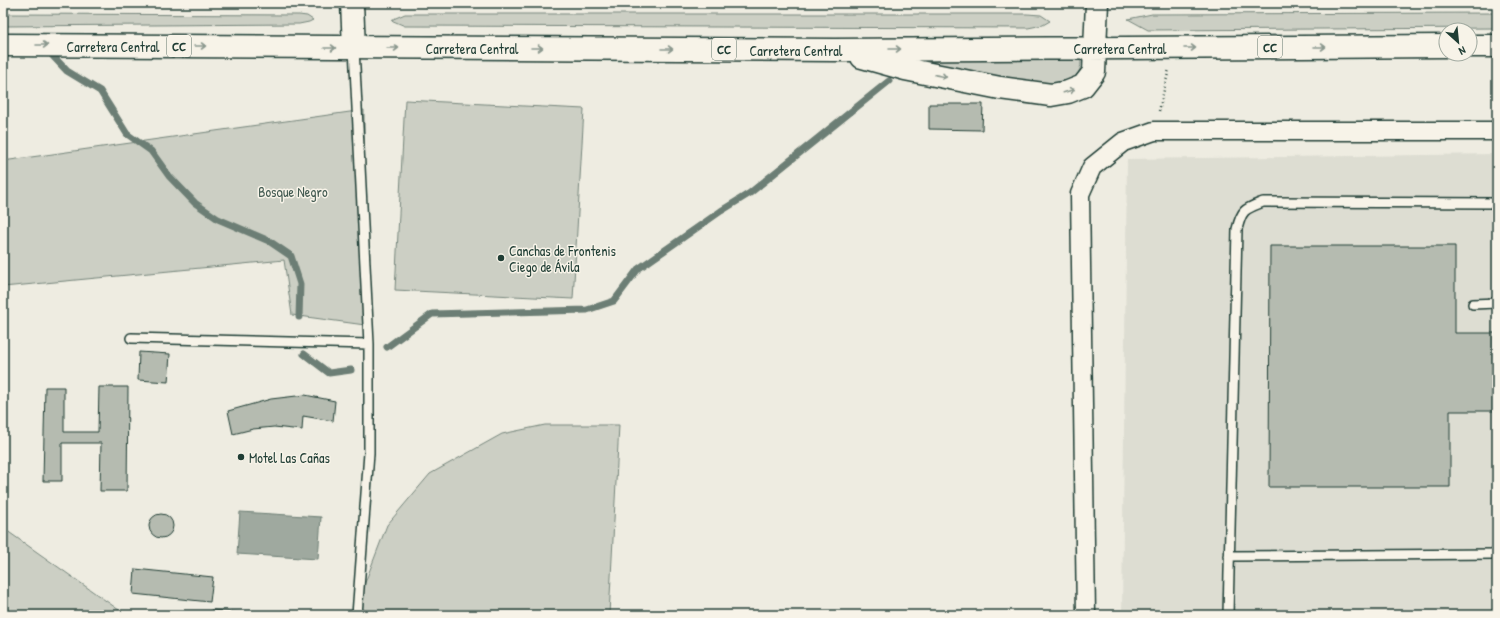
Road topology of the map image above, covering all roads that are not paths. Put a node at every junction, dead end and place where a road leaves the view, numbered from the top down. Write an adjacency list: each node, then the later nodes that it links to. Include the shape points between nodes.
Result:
1 (352, 3): 7 (highway)
2 (1096, 3): 8 (highway)
3 (3, 45): 7 (highway, Carretera Central / CC, one-way to 7)
4 (1438, 46): 8 (highway, Carretera Central / CC, one-way to 4)
5 (1478, 46): 6 (highway)
6 (1497, 46)
7 (354, 48): 9 (highway, Carretera Central / CC, one-way to 9); 15 (lane)
8 (1095, 48): 9 (highway, Carretera Central / CC, one-way to 8); 9 (highway, one-way to 8, via 905,69 1000,88 1051,95 1083,86 1094,72)
9 (835, 50)
10 (1497, 131): 19 (street, via 1154,131 1123,142 1092,167 1080,194)
11 (1497, 204): 17 (lane, via 1263,202 1249,207 1240,215 1237,229)
12 (1497, 303): 13 (lane)
13 (1473, 304)
14 (131, 338): 15 (lane)
15 (369, 344): 18 (lane, via 369,453)
16 (1497, 554): 17 (lane)
17 (1229, 556): 20 (lane)
18 (357, 615)
19 (1086, 615)
20 (1228, 615)

